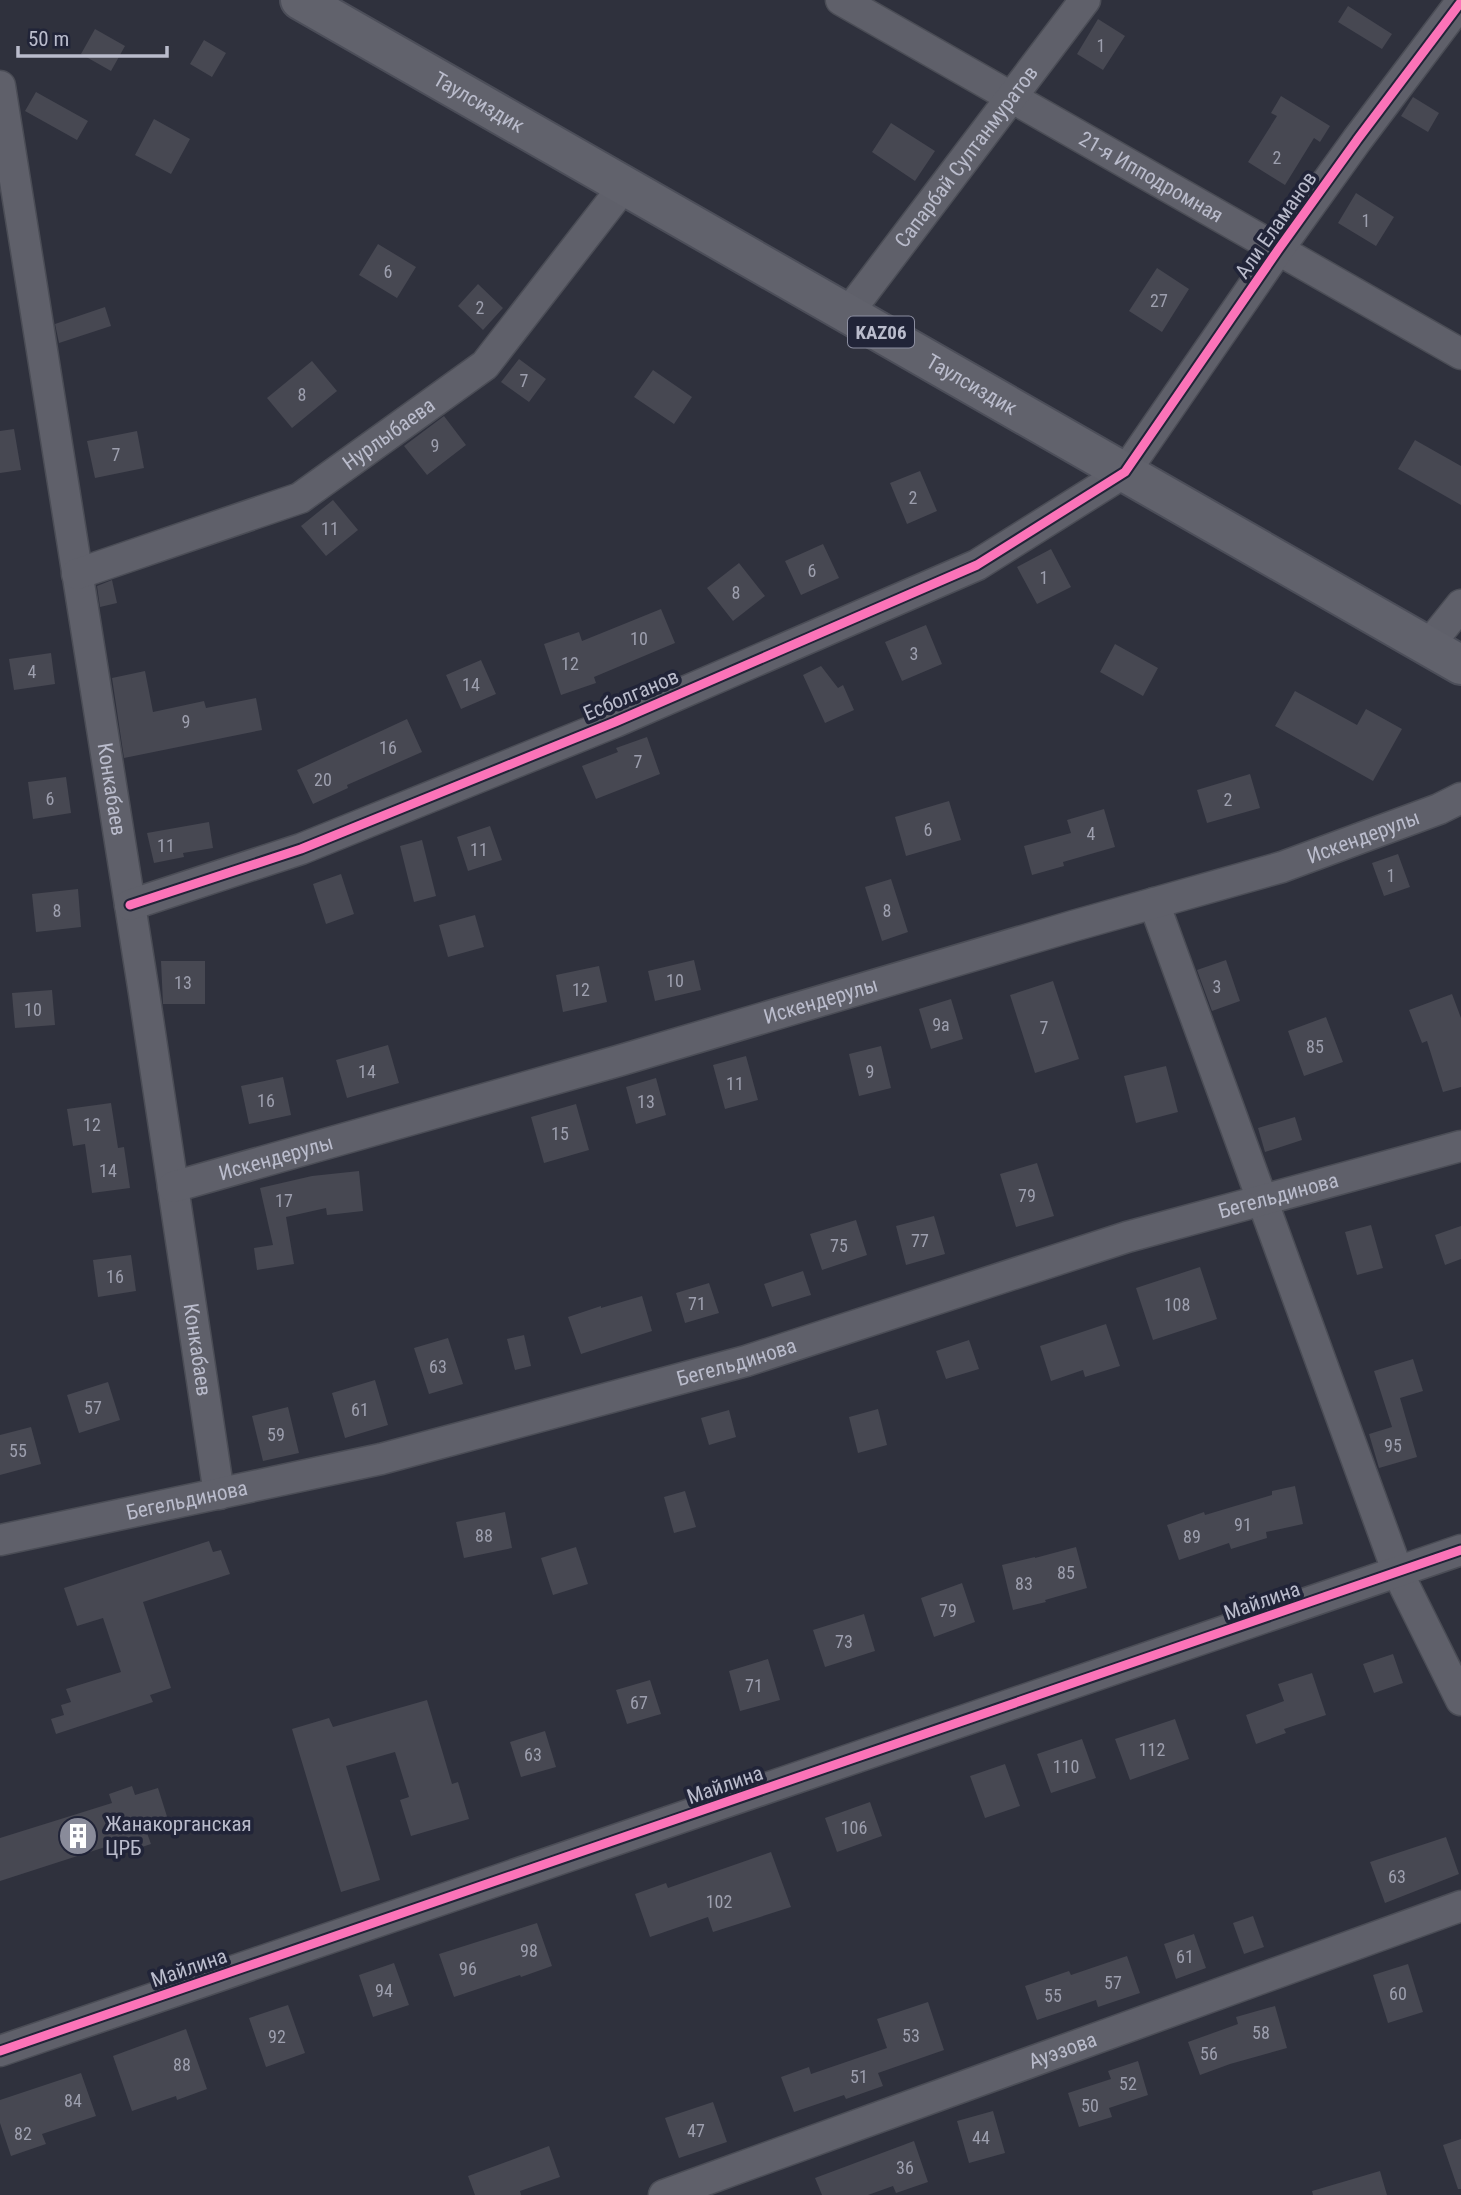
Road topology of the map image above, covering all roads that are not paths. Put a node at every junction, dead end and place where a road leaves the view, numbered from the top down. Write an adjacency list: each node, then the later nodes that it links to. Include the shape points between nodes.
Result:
1 (300, 0): 7 (main road, Таулсиздик / KAZ06)
2 (841, 0): 6 (street, 21-я Ипподромная)
3 (1085, 0): 6 (street, Сапарбай Султанмуратов)
4 (1461, 2): 8 (street, Али Еламанов)
5 (0, 86): 12 (street, Конкабаев)
6 (1012, 97): 8 (street, 21-я Ипподромная); 9 (street, Сапарбай Султанмуратов)
7 (624, 186): 9 (main road, Таулсиздик / KAZ06); 12 (street, Нурлыбаева, via 485,365 300,498)
8 (1278, 250): 10 (street, 21-я Ипподромная); 11 (street, Али Еламанов)
9 (848, 313): 11 (main road, Таулсиздик / KAZ06)
10 (1461, 355)
11 (1125, 472): 14 (main road, Таулсиздик / KAZ06); 18 (street, Есболганов, via 977,565 615,722 301,849)
12 (77, 574): 18 (street, Конкабаев)
13 (1461, 605): 14 (street)
14 (1428, 646): 15 (main road, Таулсиздик / KAZ06)
15 (1461, 665)
16 (1461, 799): 17 (street, Искендерулы, via 1282,867)
17 (1154, 903): 20 (street, Искендерулы); 21 (street)
18 (130, 905): 20 (street, Конкабаев)
19 (1461, 1146): 21 (street, Бегельдинова)
20 (173, 1187): 22 (street, Конкабаев)
21 (1261, 1201): 22 (street, Бегельдинова, via 1127,1237 746,1361 381,1459); 25 (street)
22 (219, 1494): 23 (street, Бегельдинова)
23 (0, 1540)
24 (1461, 1550): 25 (street, Майлина)
25 (1398, 1573): 26 (street); 28 (street, Майлина)
26 (1461, 1700)
27 (1461, 1906): 29 (street, Ауэзова)
28 (0, 2051)
29 (664, 2195)

